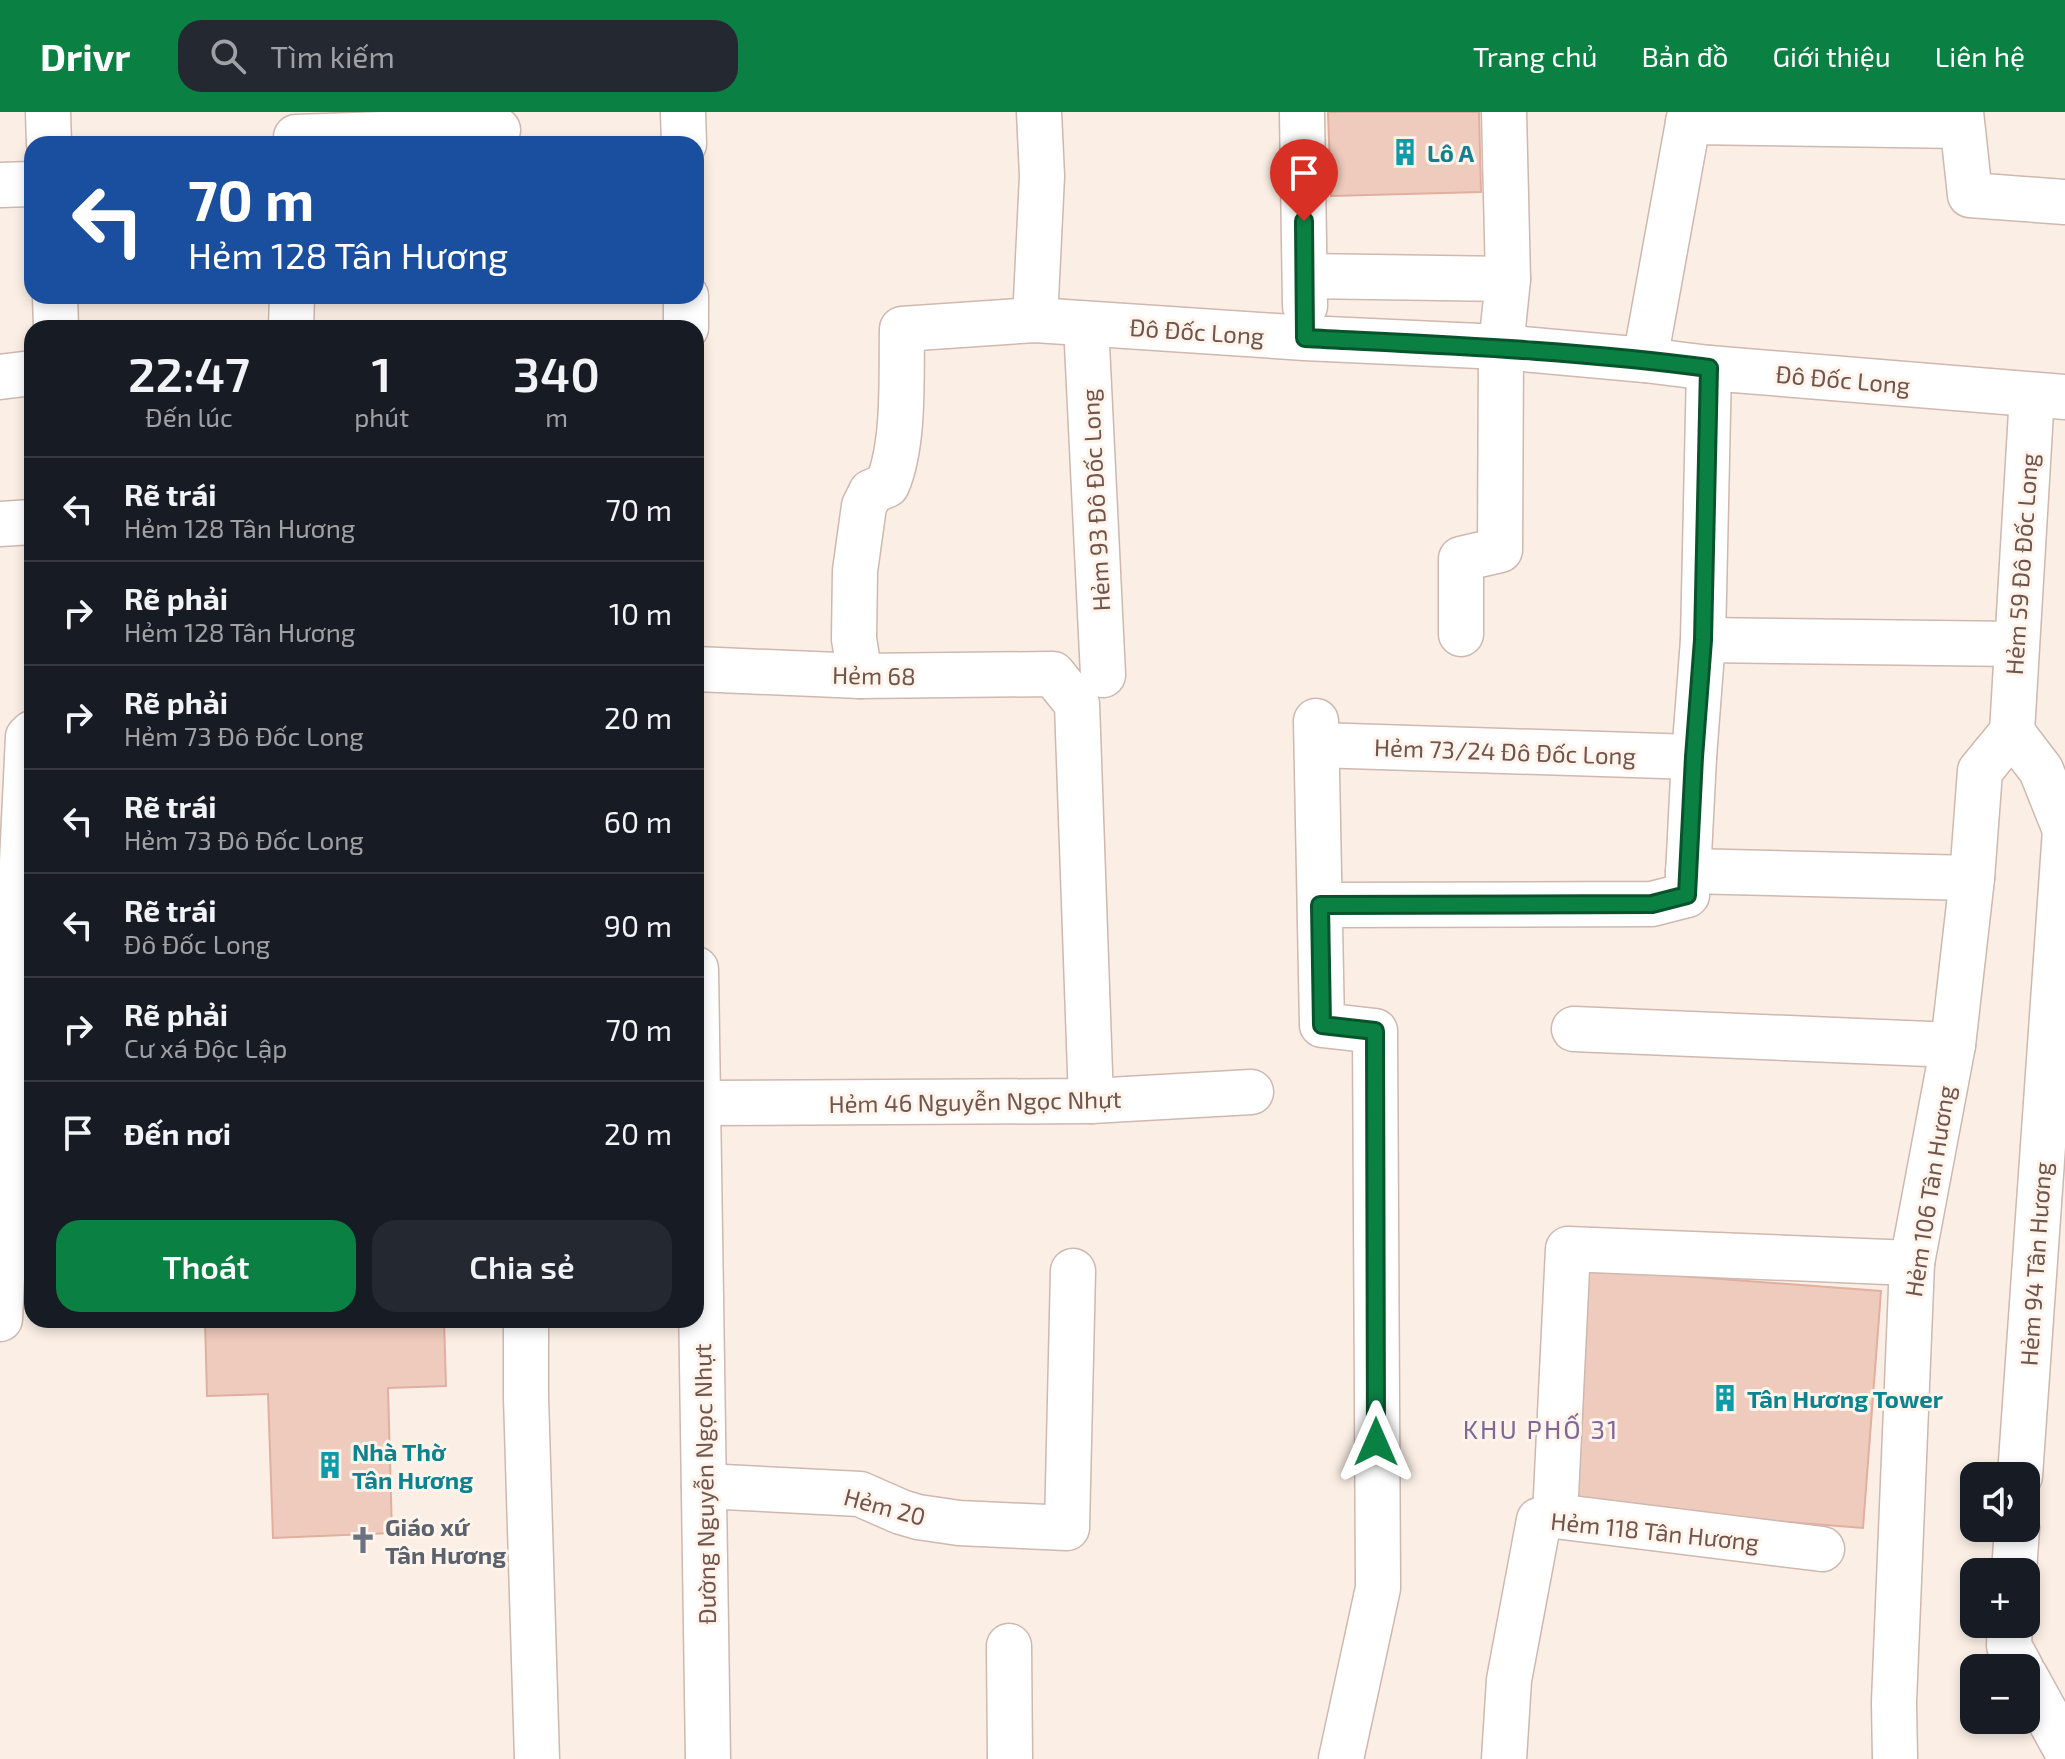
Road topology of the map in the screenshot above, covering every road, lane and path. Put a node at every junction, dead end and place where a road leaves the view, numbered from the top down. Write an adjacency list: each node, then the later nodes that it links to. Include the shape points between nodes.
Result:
1 (48, 112): 11 (street)
2 (683, 112): 12 (street)
3 (1039, 112): 18 (street, via 1042,176)
4 (1302, 112): 16 (street)
5 (1504, 112): 17 (street)
6 (1689, 117): 7 (street); 22 (street)
7 (1961, 119): 15 (street, via 1970,195)
8 (393, 123): 9 (street); 10 (street)
9 (498, 130)
10 (296, 131)
11 (49, 136)
12 (684, 136)
13 (24, 184): 14 (street)
14 (0, 185)
15 (2065, 202)
16 (1305, 276): 17 (street); 20 (street)
17 (1508, 279): 21 (street)
18 (1035, 320): 19 (street, Đô Đốc Long); 33 (street, Đô Đốc Long, via 902,329 899,432 892,472 887,485 871,492 864,506 855,571 854,639)
19 (1086, 324): 20 (street, Đô Đốc Long); 34 (street, Hẻm 93 Đô Đốc Long)
20 (1305, 338): 21 (street, Đô Đốc Long)
21 (1501, 347): 22 (street, Đô Đốc Long); 29 (street, via 1500,550 1461,559)
22 (1645, 360): 23 (street, Đô Đốc Long)
23 (1709, 368): 26 (street, Đô Đốc Long); 30 (street)
24 (24, 374): 25 (street)
25 (0, 377)
26 (2048, 396): 31 (street, Hẻm 59 Đô Đốc Long)
27 (24, 522): 28 (street)
28 (0, 524)
29 (1461, 634)
30 (1703, 640): 31 (street); 36 (street)
31 (2016, 644): 35 (street, Hẻm 59 Đô Đốc Long)
32 (704, 669): 33 (street, Hẻm 68)
33 (860, 676): 34 (street, Hẻm 68)
34 (1077, 685): 45 (street, Hẻm 93 Đô Đốc Long)
35 (2012, 732): 39 (street, Hẻm 106 Tân Hương, via 1980,771); 52 (street, Hẻm 94 Tân Hương, via 2041,770 2065,830)
36 (1694, 757): 38 (street); 40 (street, Hẻm 73/24 Đô Đốc Long, via 1316,733)
37 (24, 794): 42 (street)
38 (1688, 871): 39 (street); 40 (street, via 1687,895 1652,904)
39 (1972, 878): 43 (street, Hẻm 106 Tân Hương)
40 (1320, 905): 62 (street, via 1322,1025 1375,1031 1378,1588)
41 (1574, 1029): 43 (street)
42 (7, 1038): 49 (street)
43 (1953, 1045): 47 (street, Hẻm 106 Tân Hương)
44 (1251, 1092): 45 (street, Hẻm 46 Nguyễn Ngọc Nhựt)
45 (1091, 1101): 46 (street, Hẻm 46 Nguyễn Ngọc Nhựt)
46 (704, 1103)
47 (1912, 1263): 54 (street, via 1568,1249); 64 (street, Hẻm 106 Tân Hương)
48 (1073, 1271): 53 (street, Hẻm 20, via 1067,1528 918,1517 860,1494)
49 (0, 1319)
50 (526, 1328): 59 (street)
51 (702, 1328): 53 (street, Đường Nguyễn Ngọc Nhựt)
52 (2021, 1462)
53 (704, 1486): 60 (street, Đường Nguyễn Ngọc Nhựt)
54 (1555, 1516): 55 (street, Hẻm 118 Tân Hương); 63 (street, Hẻm 118 Tân Hương, via 1539,1520 1509,1680)
55 (1822, 1549)
56 (1009, 1646): 61 (street)
57 (2040, 1702): 58 (street)
58 (2065, 1748)
59 (537, 1759)
60 (708, 1759)
61 (1010, 1759)
62 (1341, 1759)
63 (1504, 1759)
64 (1895, 1759)

